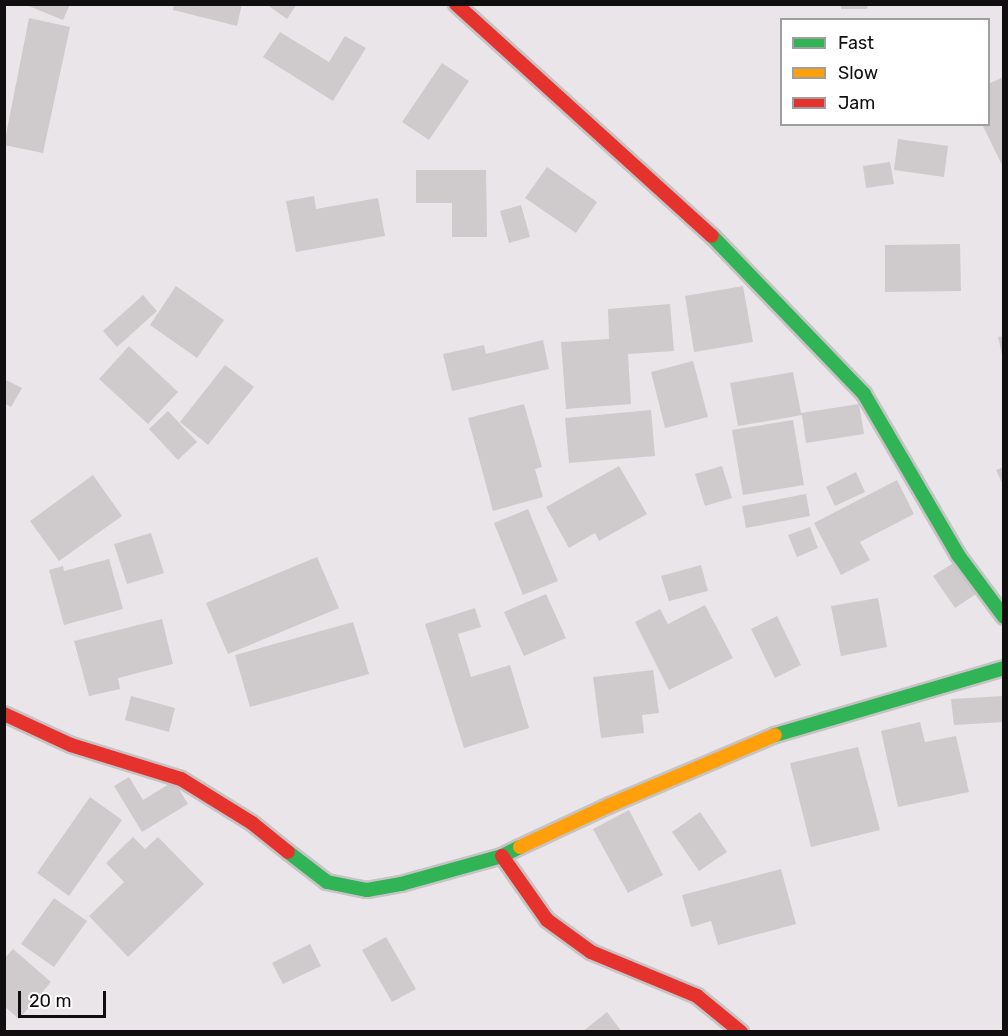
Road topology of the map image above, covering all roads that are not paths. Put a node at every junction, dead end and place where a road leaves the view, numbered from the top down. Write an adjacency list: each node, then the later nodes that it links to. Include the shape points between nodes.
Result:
1 (456, 4): 2 (street, via 719,242 864,394 958,555)
2 (1004, 617)
3 (1004, 668): 5 (street, via 783,731)
4 (4, 714): 5 (street, via 71,746 181,779 252,823 327,882 367,890)
5 (502, 856): 6 (street, via 547,920 591,952 697,996)
6 (741, 1032)

